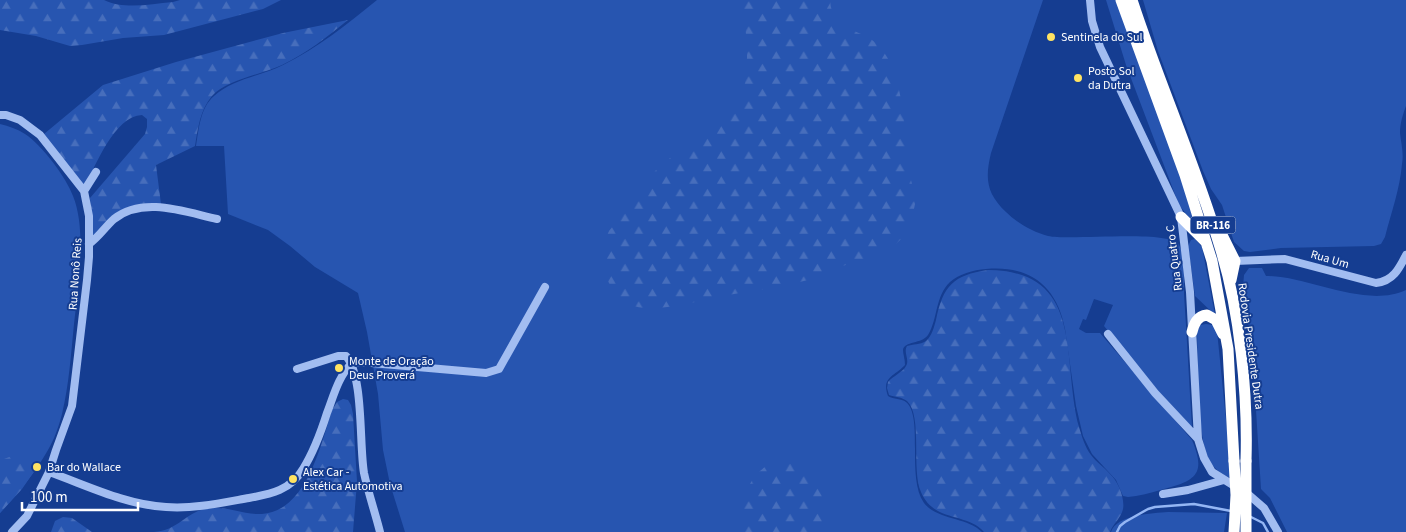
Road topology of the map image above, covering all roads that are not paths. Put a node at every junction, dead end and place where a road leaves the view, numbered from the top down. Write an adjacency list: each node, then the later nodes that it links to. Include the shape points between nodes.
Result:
1 (1090, 0): 8 (street, Rua Quatro C, via 1100,47)
2 (1121, 0): 11 (highway, Rodovia Presidente Dutra / BR-116)
3 (1132, 0): 7 (highway, Rodovia Presidente Dutra / BR-116)
4 (0, 115): 6 (street, Rua Nonô Reis, via 14,117 37,131)
5 (96, 172): 6 (street)
6 (84, 191): 10 (street, Rua Nonô Reis, via 89,216)
7 (1204, 197): 13 (highway); 15 (highway, Rodovia Presidente Dutra / BR-116)
8 (1181, 217): 11 (highway); 16 (street, Rua Quatro C)
9 (217, 219): 10 (street, via 168,208 136,209 115,218)
10 (89, 244): 22 (street, Rua Nonô Reis, via 74,398)
11 (1208, 244): 18 (highway, Rodovia Presidente Dutra / BR-116)
12 (1406, 255): 13 (street, Rua Um, via 1396,274 1376,283 1285,259)
13 (1235, 261): 15 (highway)
14 (545, 287): 19 (street, via 499,370 436,370)
15 (1231, 293): 28 (highway, Rodovia Presidente Dutra / BR-116, bridge, via 1247,420)
16 (1192, 332): 18 (highway, via 1197,319 1210,316 1220,326); 21 (street, Rua Quatro C)
17 (1108, 334): 21 (street, via 1155,393)
18 (1228, 349): 27 (highway, Rodovia Presidente Dutra / BR-116, bridge, via 1236,495)
19 (352, 363): 20 (street, via 346,356 338,356); 22 (street, via 341,377 305,467 294,483 284,489 224,503 165,508 114,496); 26 (street, via 358,385 364,473)
20 (297, 369)
21 (1198, 439): 23 (street, Rua Quatro C, via 1208,467)
22 (49, 472): 25 (street, Rua Nonô Reis, via 27,516)
23 (1224, 480): 24 (street); 29 (street, Rua Quatro C, via 1260,504)
24 (1163, 494)
25 (12, 532)
26 (380, 532)
27 (1234, 532)
28 (1246, 532)
29 (1278, 532)

